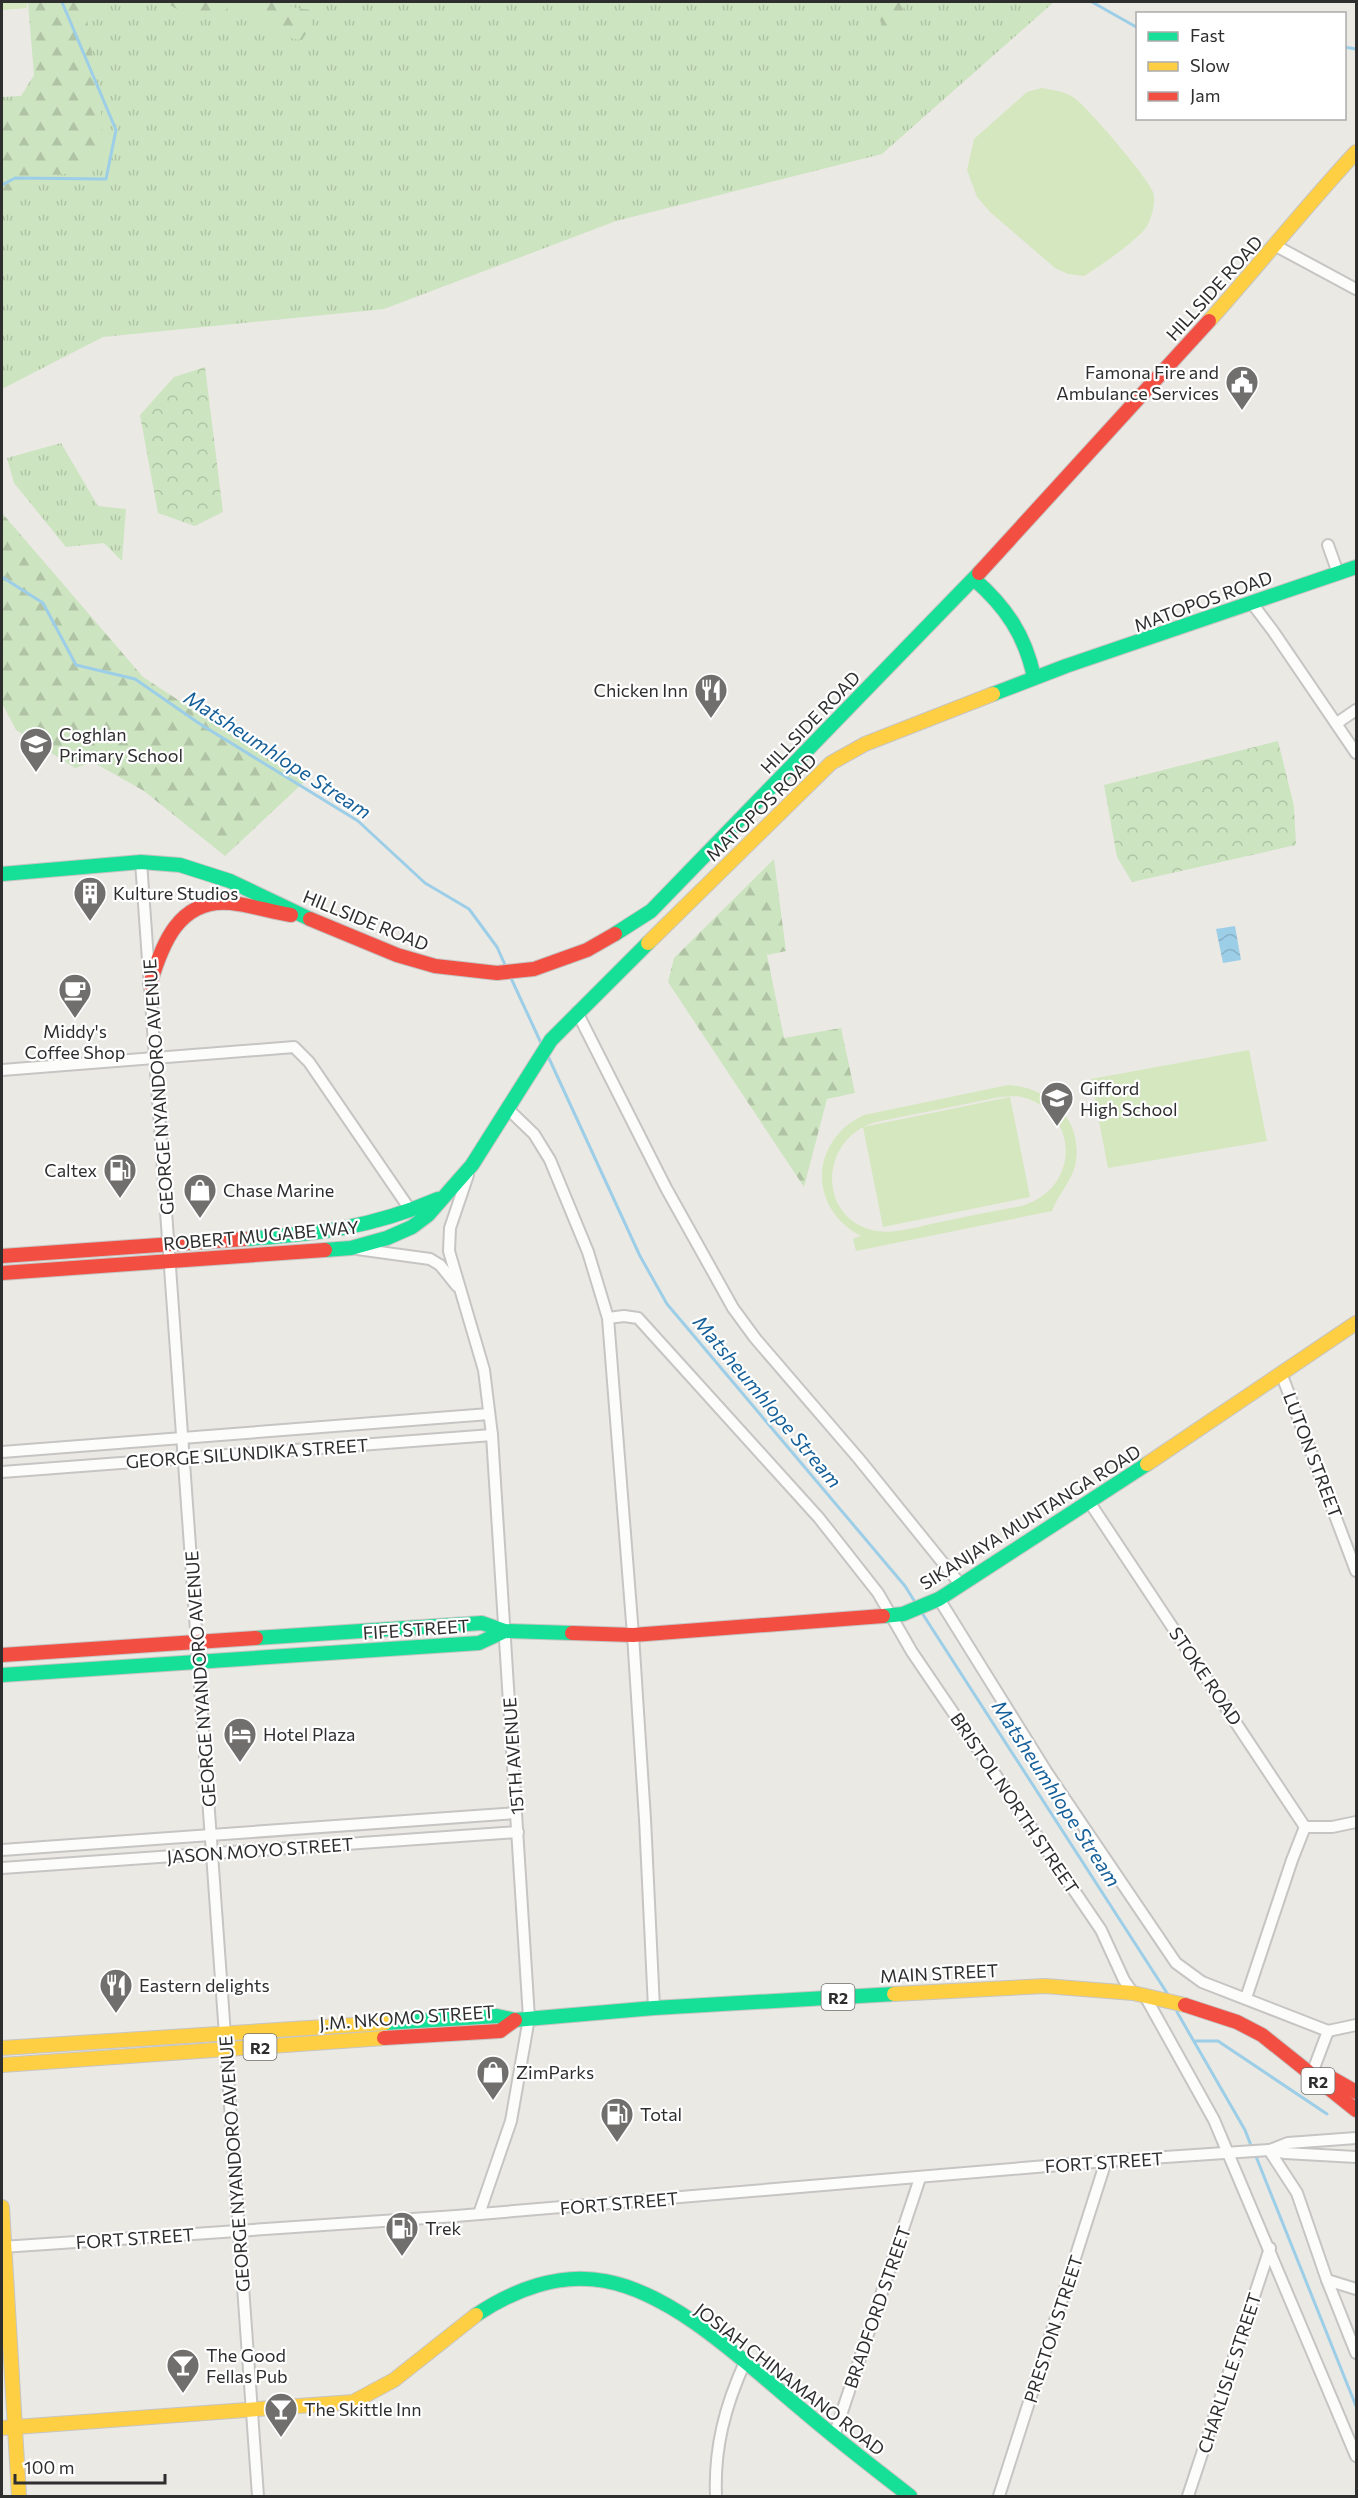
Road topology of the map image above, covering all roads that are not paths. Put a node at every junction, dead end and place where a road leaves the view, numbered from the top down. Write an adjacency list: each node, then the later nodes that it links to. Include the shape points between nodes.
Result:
1 (1356, 152): 2 (main road, HILLSIDE ROAD, via 1303,209)
2 (1276, 246): 3 (street); 7 (main road, HILLSIDE ROAD)
3 (1356, 288)
4 (1328, 545): 6 (street)
5 (1356, 567): 6 (main road, MATOPOS ROAD)
6 (1338, 573): 8 (main road, MATOPOS ROAD)
7 (974, 579): 9 (main road, via 997,598 1017,624); 15 (main road, HILLSIDE ROAD, via 651,911 587,950 534,969 497,973 435,966 397,955)
8 (1251, 602): 9 (main road, MATOPOS ROAD); 11 (street)
9 (1034, 677): 17 (main road, MATOPOS ROAD, via 865,744 831,763)
10 (1356, 710): 11 (street)
11 (1337, 723): 12 (street)
12 (1356, 753)
13 (141, 862): 14 (main road, HILLSIDE ROAD); 15 (main road, HILLSIDE ROAD, via 180,865 214,874); 16 (street, GEORGE NYANDORO AVENUE)
14 (2, 874)
15 (306, 917): 16 (main road, via 230,903 200,907 180,922 164,943)
16 (150, 984): 18 (street, GEORGE NYANDORO AVENUE)
17 (578, 1012): 20 (main road, MATOPOS ROAD, via 536,1059); 41 (street, via 666,1188 734,1308)
18 (156, 1058): 19 (street); 23 (street, via 294,1047 309,1062); 24 (street, GEORGE NYANDORO AVENUE)
19 (2, 1070)
20 (509, 1110): 21 (main road, MATOPOS ROAD); 30 (street, via 534,1134 550,1160 588,1252)
21 (470, 1168): 22 (main road, MATOPOS ROAD); 29 (street, 15TH AVENUE, via 450,1228 449,1251)
22 (449, 1194): 23 (main road, ROBERT MUGABE WAY); 25 (main road, ROBERT MUGABE WAY, via 420,1222 388,1238)
23 (411, 1211): 24 (main road, ROBERT MUGABE WAY, via 327,1233)
24 (170, 1244): 26 (main road, ROBERT MUGABE WAY); 27 (street, GEORGE NYANDORO AVENUE)
25 (351, 1248): 27 (main road, ROBERT MUGABE WAY); 29 (street, 15TH AVENUE, via 430,1259 441,1265)
26 (2, 1256)
27 (171, 1262): 28 (main road, ROBERT MUGABE WAY); 35 (street, GEORGE NYANDORO AVENUE)
28 (2, 1274)
29 (462, 1294): 33 (street, 15TH AVENUE, via 484,1370)
30 (608, 1318): 43 (street, BRISTOL NORTH STREET, via 638,1318 819,1518); 45 (street)
31 (1356, 1323): 32 (main road, SIKANJAYA MUNTANGA ROAD)
32 (1281, 1373): 39 (main road, SIKANJAYA MUNTANGA ROAD); 40 (street, LUTON STREET)
33 (489, 1414): 34 (street, 15TH AVENUE); 35 (street, GEORGE SILUNDIKA STREET)
34 (492, 1435): 37 (street, GEORGE SILUNDIKA STREET); 44 (street, 15TH AVENUE)
35 (183, 1438): 36 (street, GEORGE SILUNDIKA STREET); 37 (street, GEORGE NYANDORO AVENUE)
36 (2, 1452)
37 (184, 1458): 38 (street, GEORGE SILUNDIKA STREET); 46 (street, GEORGE NYANDORO AVENUE)
38 (2, 1472)
39 (1090, 1503): 41 (main road, SIKANJAYA MUNTANGA ROAD); 52 (street, STOKE ROAD)
40 (1356, 1571)
41 (960, 1584): 42 (main road, SIKANJAYA MUNTANGA ROAD)
42 (935, 1601): 43 (main road, SIKANJAYA MUNTANGA ROAD); 59 (street, via 1168,1954 1202,1982)
43 (898, 1615): 45 (main road, SIKANJAYA MUNTANGA ROAD); 58 (street, BRISTOL NORTH STREET, via 912,1652 1101,1930 1124,1980)
44 (505, 1631): 45 (main road, SIKANJAYA MUNTANGA ROAD); 46 (main road, FIFE STREET, via 482,1623); 48 (main road, FIFE STREET, via 480,1642); 50 (street, 15TH AVENUE)
45 (633, 1635): 60 (street)
46 (197, 1641): 47 (main road, FIFE STREET); 48 (street, GEORGE NYANDORO AVENUE)
47 (2, 1655)
48 (199, 1661): 49 (main road, FIFE STREET); 54 (street, GEORGE NYANDORO AVENUE)
49 (2, 1675)
50 (516, 1813): 53 (street, 15TH AVENUE); 54 (street, JASON MOYO STREET)
51 (1356, 1822): 52 (street)
52 (1305, 1827): 59 (street)
53 (518, 1832): 56 (street, JASON MOYO STREET); 61 (street, 15TH AVENUE)
54 (211, 1836): 55 (street, JASON MOYO STREET); 56 (street, GEORGE NYANDORO AVENUE)
55 (2, 1850)
56 (212, 1854): 57 (street, JASON MOYO STREET); 65 (street, GEORGE NYANDORO AVENUE)
57 (2, 1868)
58 (1139, 1994): 60 (main road, MAIN STREET / R2, via 1045,1986); 68 (main road, MAIN STREET / R2, via 1238,2022); 75 (street, BRISTOL NORTH STREET)
59 (1246, 1998): 64 (street)
60 (654, 2008): 61 (main road, MAIN STREET / R2)
61 (530, 2018): 62 (main road, MAIN STREET / R2); 80 (street, 15TH AVENUE, via 511,2121)
62 (515, 2020): 65 (main road, J.M. NKOMO STREET / R2, via 497,2016); 67 (main road, J.M. NKOMO STREET / R2, via 500,2031)
63 (1356, 2025): 64 (street)
64 (1328, 2031): 70 (street)
65 (225, 2034): 66 (main road, J.M. NKOMO STREET / R2); 67 (street, GEORGE NYANDORO AVENUE)
66 (2, 2048)
67 (226, 2050): 69 (main road, J.M. NKOMO STREET / R2); 81 (street, GEORGE NYANDORO AVENUE)
68 (1281, 2050): 70 (main road, R2); 72 (main road, R2)
69 (2, 2065)
70 (1314, 2068): 71 (main road, R2)
71 (1356, 2092)
72 (1356, 2110)
73 (1356, 2138): 74 (street, via 1288,2143)
74 (1267, 2150): 75 (street, FORT STREET); 76 (street); 84 (street, via 1297,2193)
75 (1233, 2153): 77 (street, FORT STREET); 83 (street, BRISTOL NORTH STREET)
76 (1356, 2157)
77 (1106, 2161): 78 (street, FORT STREET); 96 (street, PRESTON STREET)
78 (920, 2178): 80 (street, FORT STREET); 90 (street, BRADFORD STREET)
79 (2, 2207): 82 (main road)
80 (479, 2214): 81 (street, FORT STREET)
81 (239, 2231): 82 (street, FORT STREET); 88 (street, GEORGE NYANDORO AVENUE)
82 (3, 2246): 89 (main road)
83 (1270, 2248): 91 (street, BRISTOL NORTH STREET); 97 (street, CHARLISLE STREET)
84 (1327, 2280): 85 (street); 86 (street)
85 (1356, 2289)
86 (1356, 2353)
87 (745, 2362): 88 (main road, JOSIAH CHINAMANO ROAD, via 689,2321 637,2291 605,2281 576,2279 551,2282 489,2306 391,2385 373,2395 334,2405); 90 (main road, JOSIAH CHINAMANO ROAD); 94 (street, via 720,2432)
88 (252, 2411): 89 (main road, JOSIAH CHINAMANO ROAD); 93 (street, GEORGE NYANDORO AVENUE)
89 (8, 2427): 92 (main road)
90 (834, 2436): 95 (main road, JOSIAH CHINAMANO ROAD)
91 (1356, 2456)
92 (19, 2496)
93 (258, 2496)
94 (716, 2496)
95 (910, 2496)
96 (999, 2496)
97 (1188, 2496)

